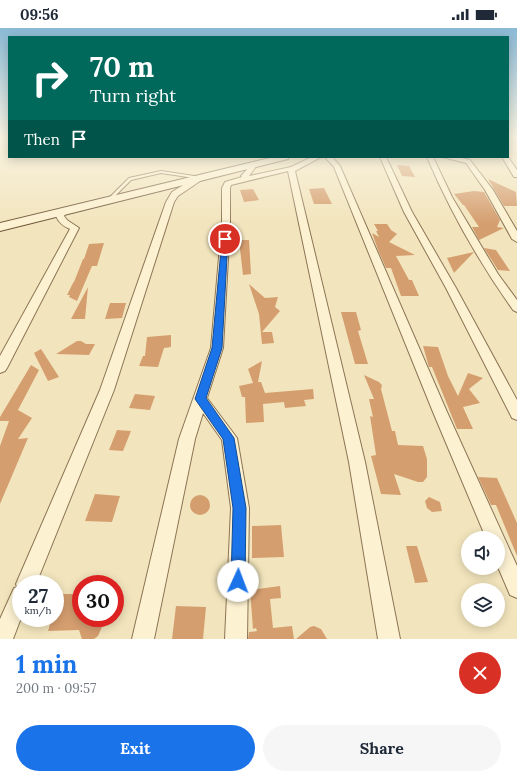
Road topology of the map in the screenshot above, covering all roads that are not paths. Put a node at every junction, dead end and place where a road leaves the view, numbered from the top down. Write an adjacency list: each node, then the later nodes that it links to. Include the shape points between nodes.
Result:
1 (248, 167): 12 (main road)
2 (253, 167): 11 (street, via 245,176)
3 (277, 167): 11 (street)
4 (290, 167): 29 (street, via 356,462)
5 (337, 167): 21 (street)
6 (388, 167): 20 (street, via 408,212)
7 (434, 167): 17 (street, via 448,198 489,268)
8 (472, 167): 16 (street, via 489,190)
9 (511, 167): 10 (street)
10 (517, 175)
11 (248, 178): 19 (street, via 228,184 226,188 217,348)
12 (202, 179): 13 (main road); 13 (lane, via 161,172 130,178); 23 (street, via 175,194 170,202 108,390)
13 (109, 200): 14 (main road)
14 (63, 212): 15 (main road); 18 (street, via 61,219 75,228)
15 (0, 227)
16 (517, 239)
17 (517, 308)
18 (0, 368)
19 (200, 399): 27 (street, via 186,439); 28 (street, via 229,438 240,508)
20 (517, 414)
21 (492, 531)
22 (505, 561): 24 (street)
23 (30, 575)
24 (517, 588)
25 (12, 616): 26 (street)
26 (2, 639)
27 (143, 639)
28 (236, 639)
29 (389, 639)

